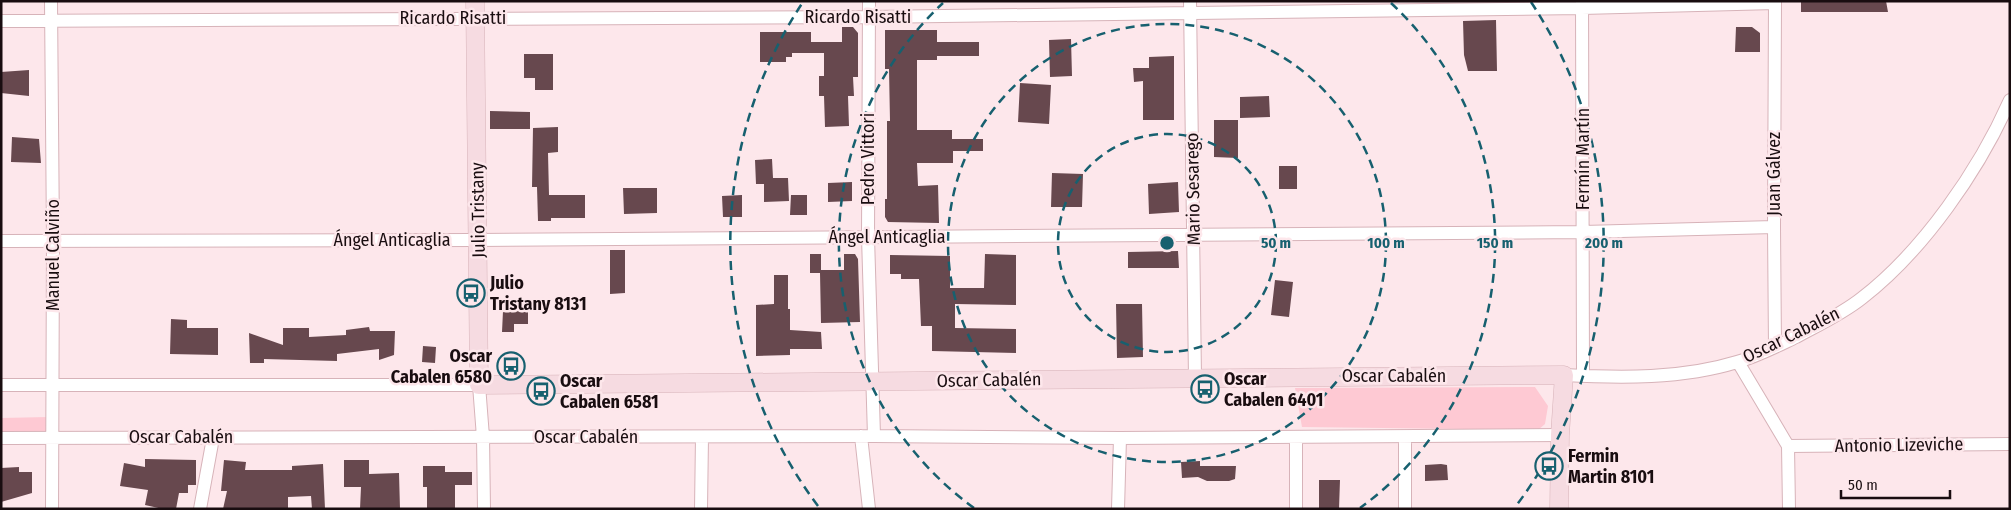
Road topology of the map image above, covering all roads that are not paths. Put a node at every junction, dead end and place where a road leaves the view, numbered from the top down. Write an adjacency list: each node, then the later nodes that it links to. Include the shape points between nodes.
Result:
1 (51, 1): 8 (street, Manuel Calviño)
2 (869, 1): 7 (street, Pedro Vittori)
3 (1775, 2): 4 (street, Ricardo Risatti); 11 (street, Juan Gálvez)
4 (1582, 5): 5 (street, Ricardo Risatti); 12 (street, Fermín Martín)
5 (1190, 6): 7 (street, Ricardo Risatti); 13 (street, Mario Sesarego)
6 (475, 10): 7 (street, Ricardo Risatti); 8 (street, Ricardo Risatti); 15 (main road, Julio Tristany)
7 (869, 17): 14 (street, Pedro Vittori)
8 (51, 20): 9 (street, Ricardo Risatti); 17 (street, Manuel Calviño)
9 (1, 21)
10 (2010, 100): 18 (street, Oscar Cabalén, via 1977,163 1945,210 1893,272 1861,299)
11 (1774, 227): 12 (street, Ángel Anticaglia); 18 (street, Juan Gálvez)
12 (1583, 232): 13 (street, Ángel Anticaglia); 21 (street, Fermín Martín)
13 (1194, 235): 14 (street, Ángel Anticaglia); 22 (street, Mario Sesarego)
14 (868, 236): 15 (street, Ángel Anticaglia); 23 (street, Pedro Vittori)
15 (478, 240): 17 (street, Ángel Anticaglia); 26 (main road, Julio Tristany)
16 (1, 241): 17 (street, Ángel Anticaglia)
17 (53, 241): 24 (street, Manuel Calviño)
18 (1775, 347): 19 (street, Oscar Cabalén)
19 (1738, 362): 21 (street, Oscar Cabalén, via 1688,372); 38 (street)
20 (1564, 375): 21 (street, Oscar Cabalén); 22 (main road, Oscar Cabalén); 27 (main road)
21 (1583, 376)
22 (1195, 378): 23 (main road, Oscar Cabalén)
23 (872, 381): 26 (main road, Oscar Cabalén); 28 (street, Pedro Vittori)
24 (52, 384): 25 (street); 26 (street); 29 (street, Manuel Calviño)
25 (1, 385)
26 (479, 385): 30 (street, Julio Tristany)
27 (1560, 435): 33 (street, Oscar Cabalén); 47 (main road)
28 (867, 436): 31 (street, Oscar Cabalén); 36 (street, Oscar Cabalén); 43 (street, Pedro Vittori)
29 (52, 437): 34 (street, Oscar Cabalén); 35 (street, Oscar Cabalén); 39 (street, Manuel Calviño)
30 (483, 437): 31 (street, Oscar Cabalén); 35 (street, Oscar Cabalén); 41 (street, Julio Tristany)
31 (702, 437): 42 (street)
32 (1296, 437): 33 (street, Oscar Cabalén); 36 (street, Oscar Cabalén); 45 (street)
33 (1405, 437): 46 (street)
34 (1, 438)
35 (213, 438): 40 (street)
36 (1120, 438): 44 (street)
37 (2010, 444): 38 (street, Antonio Lizeviche)
38 (1788, 446): 48 (street)
39 (52, 509)
40 (200, 509)
41 (484, 509)
42 (701, 509)
43 (868, 509)
44 (1118, 509)
45 (1296, 509)
46 (1405, 509)
47 (1559, 509)
48 (1789, 509)

